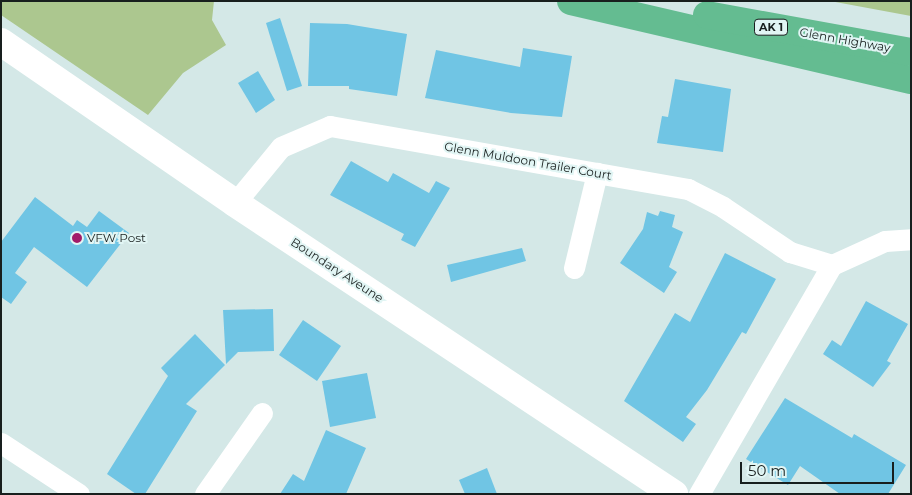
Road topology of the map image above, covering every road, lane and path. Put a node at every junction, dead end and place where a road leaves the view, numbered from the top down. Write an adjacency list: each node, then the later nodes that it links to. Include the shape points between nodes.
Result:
1 (571, 1): 5 (highway)
2 (632, 1): 4 (highway, Glenn Highway / AK 1)
3 (1, 42): 7 (street, Boundary Aveune)
4 (911, 52)
5 (911, 80)
6 (597, 173): 7 (street, Glenn Muldoon Trailer Court, via 330,126 281,147); 9 (street, Glenn Muldoon Trailer Court, via 688,189 790,252); 10 (street)
7 (235, 203): 15 (street, Boundary Aveune)
8 (911, 239): 9 (street, via 885,241)
9 (832, 265): 16 (street)
10 (574, 268)
11 (262, 413): 14 (street)
12 (1, 443): 13 (street)
13 (79, 494)
14 (205, 494)
15 (674, 494)
16 (699, 494)

